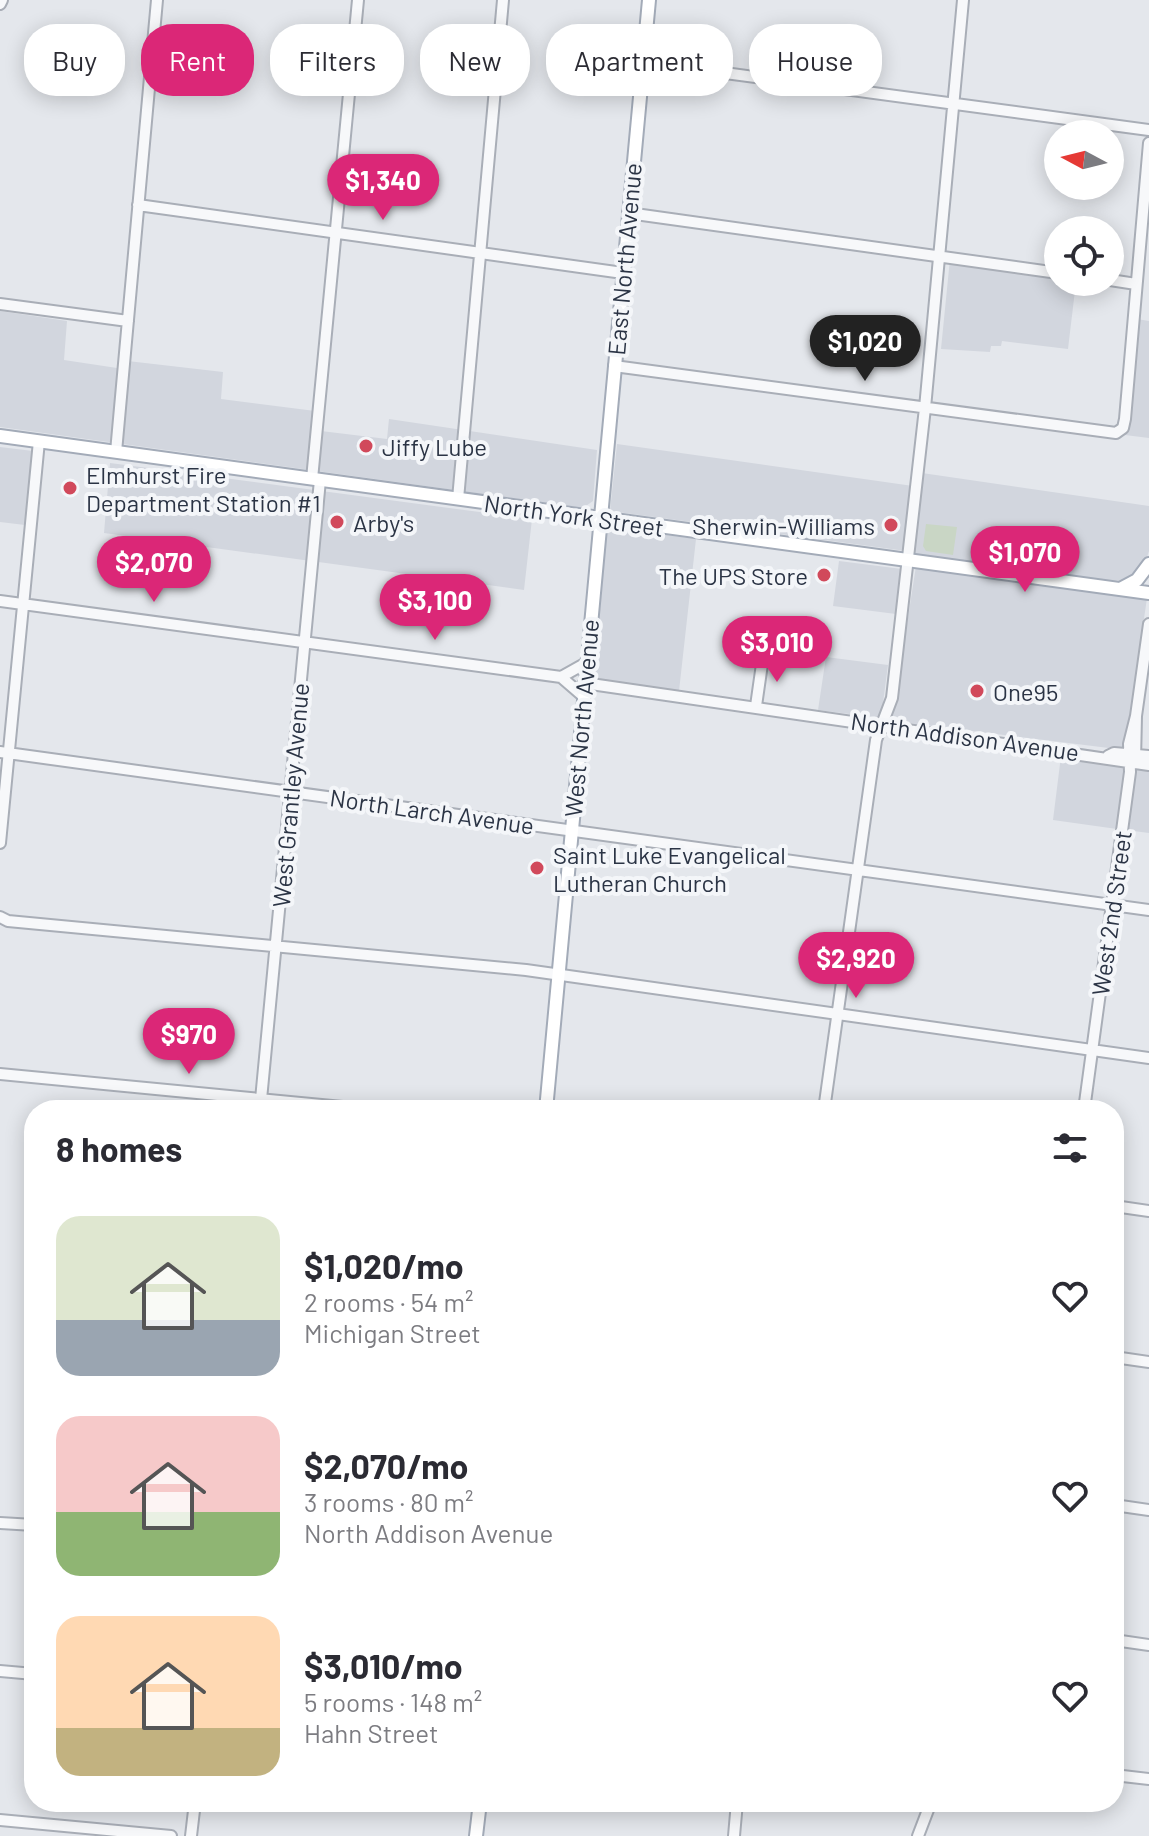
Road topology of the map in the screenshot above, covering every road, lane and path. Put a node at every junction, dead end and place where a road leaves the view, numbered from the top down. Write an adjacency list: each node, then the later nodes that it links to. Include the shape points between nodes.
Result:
1 (157, 0): 12 (street)
2 (358, 0): 15 (street, West Grantley Avenue)
3 (503, 0): 16 (street)
4 (649, 0): 6 (main road, East North Avenue)
5 (963, 0): 9 (street)
6 (647, 24)
7 (733, 74): 9 (street)
8 (640, 96): 13 (main road, East North Avenue)
9 (953, 103): 10 (street); 17 (street)
10 (1149, 130)
11 (1149, 143): 14 (street)
12 (138, 205): 15 (street); 23 (street)
13 (628, 213): 17 (street); 19 (main road, East North Avenue)
14 (1145, 225): 21 (street)
15 (336, 233): 16 (street); 29 (street, West Grantley Avenue)
16 (480, 253): 19 (street); 30 (street)
17 (938, 257): 18 (street); 25 (street)
18 (1044, 271)
19 (623, 273): 24 (main road, East North Avenue)
20 (1124, 282): 21 (street)
21 (1136, 284): 25 (street, via 1120,431)
22 (0, 304): 23 (street)
23 (128, 321): 28 (street)
24 (614, 366): 25 (street); 31 (main road, East North Avenue)
25 (925, 408): 32 (street)
26 (0, 436): 27 (main road, North York Street)
27 (39, 441): 28 (main road, North York Street); 37 (street)
28 (116, 452): 29 (main road, North York Street)
29 (316, 479): 30 (main road, North York Street); 39 (street, West Grantley Avenue)
30 (458, 499): 31 (main road, North York Street)
31 (599, 518): 32 (main road, North York Street); 41 (main road, West North Avenue)
32 (909, 559): 34 (main road, North York Street); 45 (street, via 892,698)
33 (1149, 564): 34 (main road, via 1137,580)
34 (1120, 589): 35 (main road, North York Street)
35 (1149, 593)
36 (0, 601): 37 (street)
37 (23, 604): 39 (street); 46 (street)
38 (1149, 624): 48 (street, West 2nd Street)
39 (304, 641): 42 (street); 50 (street, West Grantley Avenue)
40 (763, 657): 44 (street)
41 (586, 663): 42 (street); 43 (main road, West North Avenue)
42 (561, 677): 43 (street)
43 (584, 689): 44 (street, North Addison Avenue); 51 (main road, West North Avenue)
44 (756, 706): 45 (street, North Addison Avenue)
45 (883, 725): 48 (street, North Addison Avenue, via 1108,756 1113,761); 53 (street, via 876,740)
46 (4, 753): 50 (street, North Larch Avenue); 52 (street)
47 (1149, 756): 48 (street, North Addison Avenue)
48 (1132, 759): 49 (street, North Addison Avenue); 54 (street, West 2nd Street)
49 (1149, 765)
50 (290, 791): 51 (street, North Larch Avenue); 57 (street, West Grantley Avenue)
51 (571, 830): 53 (street, North Larch Avenue); 58 (main road, West North Avenue)
52 (0, 843)
53 (858, 869): 54 (street, North Larch Avenue); 59 (street)
54 (1112, 905): 55 (street, North Larch Avenue); 60 (street, West 2nd Street)
55 (1149, 910)
56 (0, 917): 57 (street)
57 (275, 946): 58 (street); 64 (street, West Grantley Avenue)
58 (559, 975): 59 (street); 65 (main road, West North Avenue)
59 (838, 1014): 60 (street); 66 (street)
60 (1092, 1050): 61 (street); 67 (street, West 2nd Street)
61 (1149, 1058)
62 (0, 1074): 63 (street)
63 (218, 1100)
64 (260, 1100)
65 (547, 1100)
66 (825, 1100)
67 (1085, 1100)
68 (1124, 1207): 69 (street)
69 (1149, 1211)
70 (1124, 1358): 71 (street)
71 (1149, 1362)
72 (1124, 1506): 73 (street)
73 (1149, 1510)
74 (0, 1523): 75 (street)
75 (24, 1524)
76 (1124, 1641): 77 (street)
77 (1149, 1645)
78 (0, 1671): 79 (street)
79 (24, 1673)
80 (1124, 1776): 81 (street)
81 (1149, 1779)
82 (194, 1812): 88 (street)
83 (479, 1812): 89 (main road)
84 (736, 1812): 90 (street)
85 (927, 1812): 91 (street)
86 (0, 1820): 87 (street)
87 (171, 1836)
88 (191, 1836)
89 (476, 1836)
90 (734, 1836)
91 (918, 1836)

